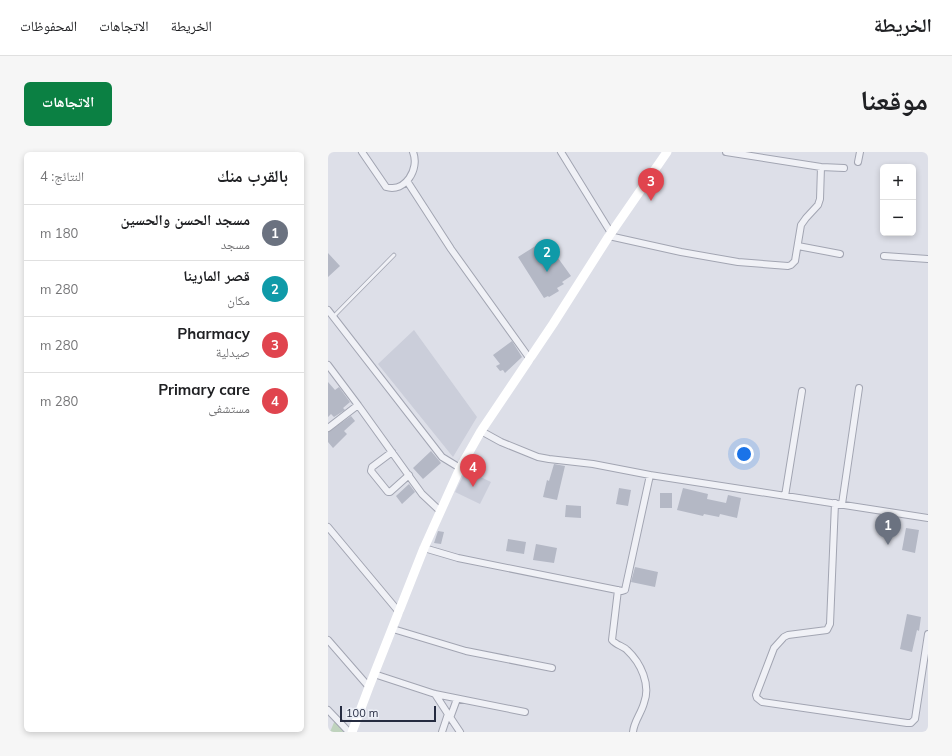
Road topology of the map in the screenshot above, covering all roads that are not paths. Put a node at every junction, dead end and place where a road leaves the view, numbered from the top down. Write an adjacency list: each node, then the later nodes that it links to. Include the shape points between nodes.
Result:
1 (362, 152): 11 (street, via 386,187 398,187)
2 (412, 152): 11 (street, via 415,168)
3 (561, 152): 12 (street)
4 (667, 152): 12 (main road)
5 (726, 152): 7 (street)
6 (860, 152): 8 (street)
7 (768, 155): 9 (street)
8 (858, 162)
9 (821, 167): 10 (street); 13 (street, via 818,205 801,225)
10 (844, 168)
11 (407, 181): 20 (street, via 455,255)
12 (610, 234): 13 (street, via 681,252 738,262 788,266 795,261); 20 (main road)
13 (798, 246): 15 (street)
14 (394, 254): 19 (lane)
15 (840, 254)
16 (884, 256): 17 (street)
17 (928, 259)
18 (328, 310): 19 (street)
19 (333, 316): 28 (street, via 442,457)
20 (530, 359): 26 (main road)
21 (328, 364): 24 (street)
22 (859, 388): 32 (street)
23 (802, 391): 31 (street)
24 (358, 405): 25 (street); 27 (street)
25 (328, 428)
26 (481, 431): 28 (main road); 30 (street, via 538,457)
27 (392, 452): 29 (street); 29 (street, via 372,467 371,471 388,492)
28 (460, 468): 33 (main road)
29 (409, 475): 33 (street, via 425,498)
30 (650, 475): 31 (street); 37 (street, via 626,588)
31 (786, 496): 32 (street)
32 (838, 504): 34 (street); 40 (street, via 830,624 827,630 784,637 774,648 756,694 757,698 762,702 911,723 915,719)
33 (440, 511): 36 (main road)
34 (928, 518)
35 (328, 527): 38 (street)
36 (424, 548): 37 (street, via 458,558); 38 (main road)
37 (618, 590): 54 (street, via 612,640 628,651 640,667 646,684 645,703 635,721)
38 (399, 612): 39 (main road)
39 (393, 629): 42 (street, via 466,651); 43 (main road)
40 (928, 634)
41 (328, 640): 44 (street)
42 (552, 668)
43 (374, 674): 44 (main road); 45 (street)
44 (369, 686): 51 (main road)
45 (436, 694): 46 (street); 49 (street)
46 (457, 698): 48 (street); 49 (street)
47 (328, 710): 50 (street)
48 (525, 712)
49 (449, 716): 52 (street); 53 (street)
50 (349, 732)
51 (352, 732)
52 (442, 732)
53 (460, 732)
54 (633, 732)

